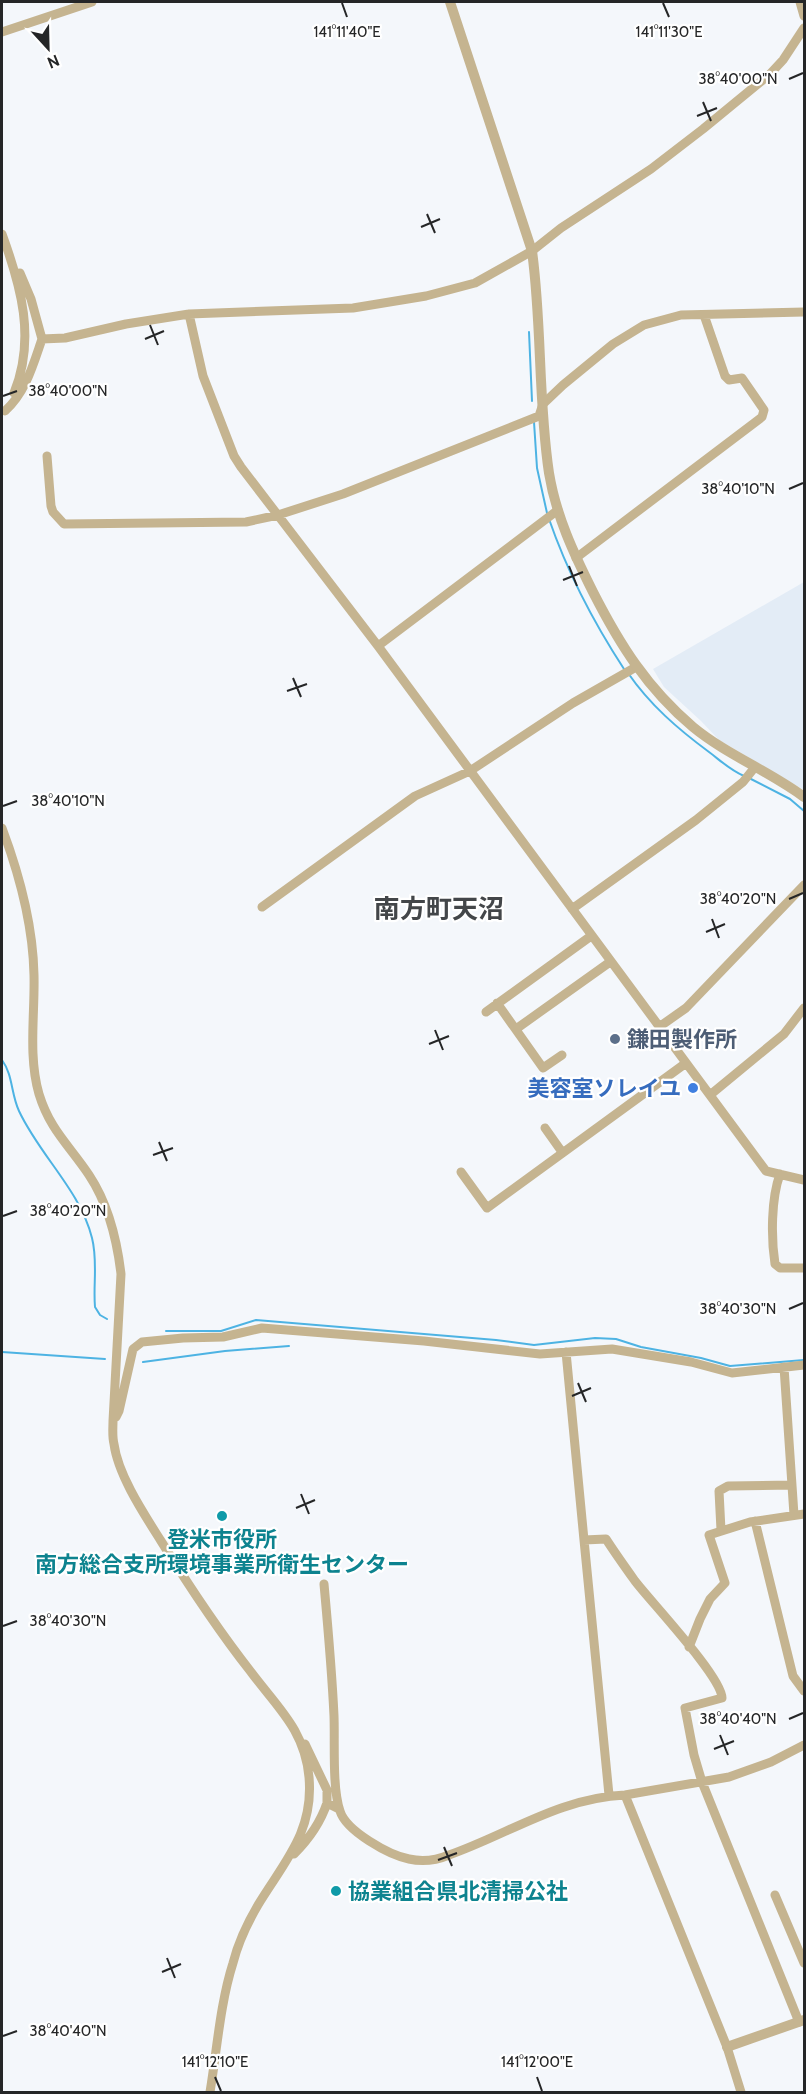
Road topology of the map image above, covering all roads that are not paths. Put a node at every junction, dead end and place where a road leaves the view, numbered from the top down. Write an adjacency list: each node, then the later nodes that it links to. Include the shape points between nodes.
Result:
1 (92, 2): 6 (street)
2 (450, 2): 8 (street)
3 (800, 2): 4 (street)
4 (804, 16)
5 (804, 28): 8 (street, via 770,74 704,129)
6 (2, 32)
7 (2, 234): 9 (street)
8 (532, 251): 11 (street, via 475,283 426,296 353,308); 14 (street)
9 (14, 268): 13 (street, via 22,275); 15 (street, via 26,346 20,379)
10 (804, 312): 12 (street)
11 (189, 314): 13 (street); 17 (street, via 203,376 234,456)
12 (704, 315): 14 (street, via 681,315 644,325 613,344); 19 (street, via 725,376 729,380 742,378 764,410 762,417)
13 (42, 339): 15 (street, via 29,377)
14 (543, 404): 17 (street, via 539,416 343,494); 18 (street)
15 (3, 414)
16 (47, 456): 17 (street, via 51,506 64,524 246,522)
17 (278, 515): 20 (street)
18 (552, 515): 19 (street); 20 (street)
19 (576, 558): 21 (street)
20 (378, 646): 22 (street)
21 (630, 671): 22 (street); 23 (street)
22 (470, 771): 27 (street, via 415,796); 28 (street)
23 (750, 774): 24 (street); 28 (street, via 696,820)
24 (804, 797)
25 (2, 828): 48 (street, via 28,912 34,973 33,1062 38,1091 51,1125 98,1189 118,1251 121,1274)
26 (804, 885): 34 (street, via 686,1008)
27 (262, 907)
28 (572, 909): 29 (street)
29 (591, 936): 30 (street); 31 (street)
30 (610, 962): 34 (street); 35 (street)
31 (497, 1003): 33 (street); 35 (street)
32 (804, 1008): 38 (street, via 784,1034)
33 (486, 1012)
34 (659, 1028): 37 (street)
35 (516, 1029): 36 (street, via 543,1068)
36 (562, 1055)
37 (686, 1063): 38 (street); 40 (street)
38 (710, 1095): 42 (street, via 766,1171)
39 (545, 1128): 40 (street)
40 (562, 1152): 41 (street, via 487,1208)
41 (461, 1173)
42 (780, 1174): 43 (street); 44 (street, via 775,1187 774,1264 780,1268)
43 (804, 1180)
44 (804, 1268)
45 (566, 1352): 47 (street, via 629,1351 732,1373); 48 (street, via 540,1354 262,1328 223,1337 142,1342 133,1349 119,1411); 53 (street)
46 (804, 1365): 47 (street)
47 (784, 1367): 49 (street)
48 (113, 1421): 57 (street, via 117,1456 143,1513 209,1615)
49 (792, 1485): 50 (street); 52 (street, via 728,1486 719,1491)
50 (799, 1514): 51 (street)
51 (755, 1521): 52 (street); 56 (street, via 793,1676)
52 (721, 1530): 55 (street, via 709,1534 725,1583 710,1599)
53 (584, 1540): 55 (street, via 606,1539); 61 (street)
54 (324, 1584): 63 (street)
55 (689, 1647): 59 (street, via 722,1691 722,1698 685,1708)
56 (804, 1691)
57 (294, 1726): 62 (street, via 317,1765 327,1790); 64 (street, via 306,1760 310,1792 300,1836)
58 (804, 1744): 59 (street, via 751,1770)
59 (702, 1782): 60 (street); 67 (street)
60 (625, 1795): 61 (street); 68 (street)
61 (609, 1796): 63 (street, via 570,1804 448,1856 428,1860 396,1855 363,1837)
62 (327, 1803): 63 (street); 64 (street, via 311,1836)
63 (339, 1809)
64 (289, 1860): 69 (street, via 257,1906 233,1963)
65 (775, 1895): 66 (street)
66 (804, 1964)
67 (802, 2021): 68 (street)
68 (727, 2047): 70 (street)
69 (210, 2092)
70 (741, 2092)

